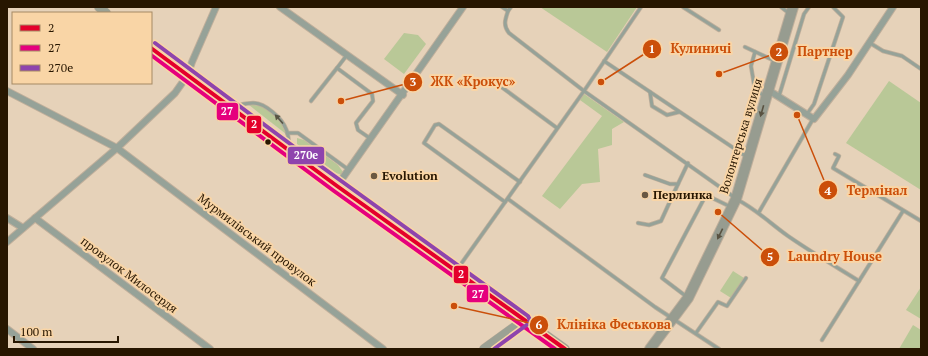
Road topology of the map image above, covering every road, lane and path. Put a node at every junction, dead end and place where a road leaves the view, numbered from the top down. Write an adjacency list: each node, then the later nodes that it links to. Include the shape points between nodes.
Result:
1 (216, 7): 24 (street)
2 (280, 7): 19 (street)
3 (463, 7): 30 (street)
4 (502, 7): 12 (lane)
5 (511, 7): 12 (lane)
6 (641, 7): 20 (lane)
7 (683, 7): 14 (lane)
8 (781, 7): 13 (lane)
9 (808, 7): 31 (lane)
10 (833, 7): 35 (lane, via 843,17 814,104)
11 (893, 7): 15 (street)
12 (508, 11): 27 (lane, via 505,27 509,33)
13 (792, 11): 21 (main road, Волонтерська вулиця)
14 (719, 30)
15 (870, 43): 23 (lane, via 883,51 902,56); 36 (street)
16 (745, 46): 18 (lane)
17 (152, 49): 24 (main road)
18 (755, 52): 21 (lane); 29 (lane, via 751,66 755,90)
19 (347, 55): 22 (lane); 30 (street)
20 (604, 61): 27 (lane); 28 (lane)
21 (777, 62): 29 (main road, Волонтерська вулиця)
22 (337, 68): 32 (lane); 39 (lane, via 372,94 373,101 356,123 358,130)
23 (921, 69)
24 (187, 76): 33 (main road); 40 (street, via 175,93)
25 (496, 83): 37 (lane)
26 (7, 91): 40 (street, Мурмилівський провулок)
27 (584, 91): 37 (lane); 44 (lane)
28 (650, 92): 34 (lane); 34 (lane, via 652,106 667,115)
29 (767, 93): 31 (street); 43 (main road, Волонтерська вулиця, one-way to 43)
30 (403, 95): 39 (street)
31 (779, 96): 35 (street)
32 (311, 102)
33 (229, 107): 38 (lane, one-way to 33, via 282,121 259,104); 41 (main road)
34 (679, 112): 43 (lane)
35 (807, 114): 36 (street)
36 (814, 119): 54 (lane)
37 (557, 128): 47 (lane)
38 (287, 133): 41 (lane); 45 (lane, via 298,133)
39 (371, 139): 45 (street)
40 (117, 148): 56 (street); 72 (street, Мурмилівський провулок)
41 (294, 154): 49 (main road)
42 (834, 154): 53 (lane, via 839,156 833,168)
43 (748, 158): 52 (main road, Волонтерська вулиця)
44 (688, 163): 48 (lane); 52 (lane)
45 (349, 170): 49 (street)
46 (645, 175): 48 (lane, via 670,184)
47 (520, 182): 50 (lane); 51 (lane, via 439,124 435,125 424,143)
48 (678, 184): 58 (lane, via 661,221 649,226)
49 (337, 186): 61 (main road)
50 (508, 199): 51 (lane); 65 (lane, via 655,307)
51 (505, 202): 61 (lane)
52 (734, 203): 54 (lane); 64 (main road, Волонтерська вулиця, one-way to 64); 64 (lane, via 706,195 662,278)
53 (904, 211): 57 (lane); 63 (lane)
54 (759, 212): 63 (lane, via 763,218 789,237)
55 (7, 218): 59 (street)
56 (35, 218): 59 (street); 71 (street, провулок Милосердя)
57 (921, 221)
58 (638, 222)
59 (23, 228): 60 (street)
60 (7, 242)
61 (455, 271): 66 (main road)
62 (746, 278): 68 (lane, via 727,306 718,302)
63 (859, 281): 69 (lane)
64 (688, 298): 65 (main road, Волонтерська вулиця)
65 (674, 318): 68 (lane); 75 (main road, Волонтерська вулиця)
66 (524, 320): 73 (main road); 74 (main road)
67 (7, 329): 70 (street)
68 (696, 333): 76 (lane)
69 (822, 340)
70 (33, 349)
71 (210, 349)
72 (383, 349)
73 (484, 349)
74 (565, 349)
75 (650, 349)
76 (719, 349)

